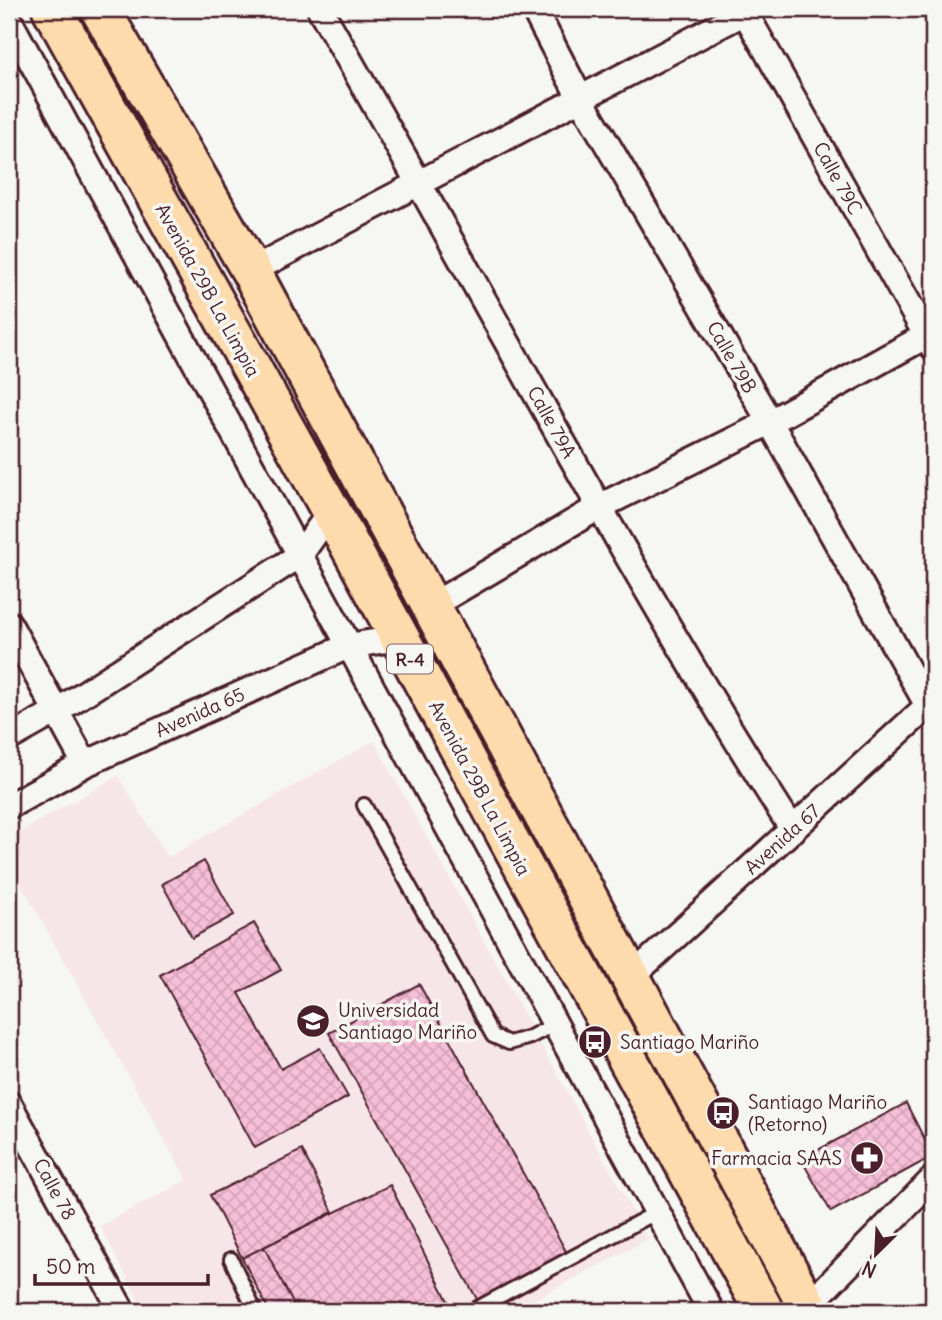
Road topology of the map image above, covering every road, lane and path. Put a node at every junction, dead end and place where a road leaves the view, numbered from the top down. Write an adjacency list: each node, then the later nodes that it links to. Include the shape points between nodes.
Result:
1 (52, 9): 13 (main road, Avenida 29B La Limpia / R-4)
2 (100, 9): 9 (main road, R-4)
3 (320, 9): 8 (street, Calle 79A)
4 (534, 9): 7 (street, Calle 79B)
5 (746, 10): 7 (street); 10 (street, Calle 79C)
6 (9, 20): 14 (street)
7 (580, 98): 8 (street); 11 (street, Calle 79B)
8 (420, 182): 9 (street); 12 (street, Calle 79A)
9 (251, 271): 15 (main road, R-4)
10 (931, 338): 11 (street)
11 (770, 422): 12 (street); 19 (street, Calle 79B)
12 (599, 507): 15 (street); 25 (street, Calle 79A)
13 (331, 511): 14 (street); 17 (main road, Avenida 29B La Limpia / R-4)
14 (300, 555): 18 (street); 20 (street)
15 (431, 606): 26 (main road, R-4)
16 (9, 624): 20 (street)
17 (399, 638): 18 (street, Avenida 65); 37 (main road, Avenida 29B La Limpia / R-4)
18 (348, 646): 22 (street, Avenida 65); 27 (street)
19 (930, 704): 25 (street, Avenida 67)
20 (57, 711): 21 (street); 22 (street)
21 (9, 738)
22 (85, 764): 24 (street, Avenida 65)
23 (364, 805): 27 (lane, via 493,1036 509,1042)
24 (9, 806)
25 (793, 830): 26 (street, Avenida 67)
26 (631, 977): 32 (main road, R-4)
27 (555, 1024): 30 (street)
28 (9, 1104): 33 (street, Calle 78)
29 (933, 1179): 32 (street)
30 (657, 1212): 35 (lane); 36 (street)
31 (231, 1259): 34 (lane)
32 (807, 1310)
33 (122, 1311)
34 (255, 1311)
35 (472, 1311)
36 (711, 1311)
37 (764, 1311)

